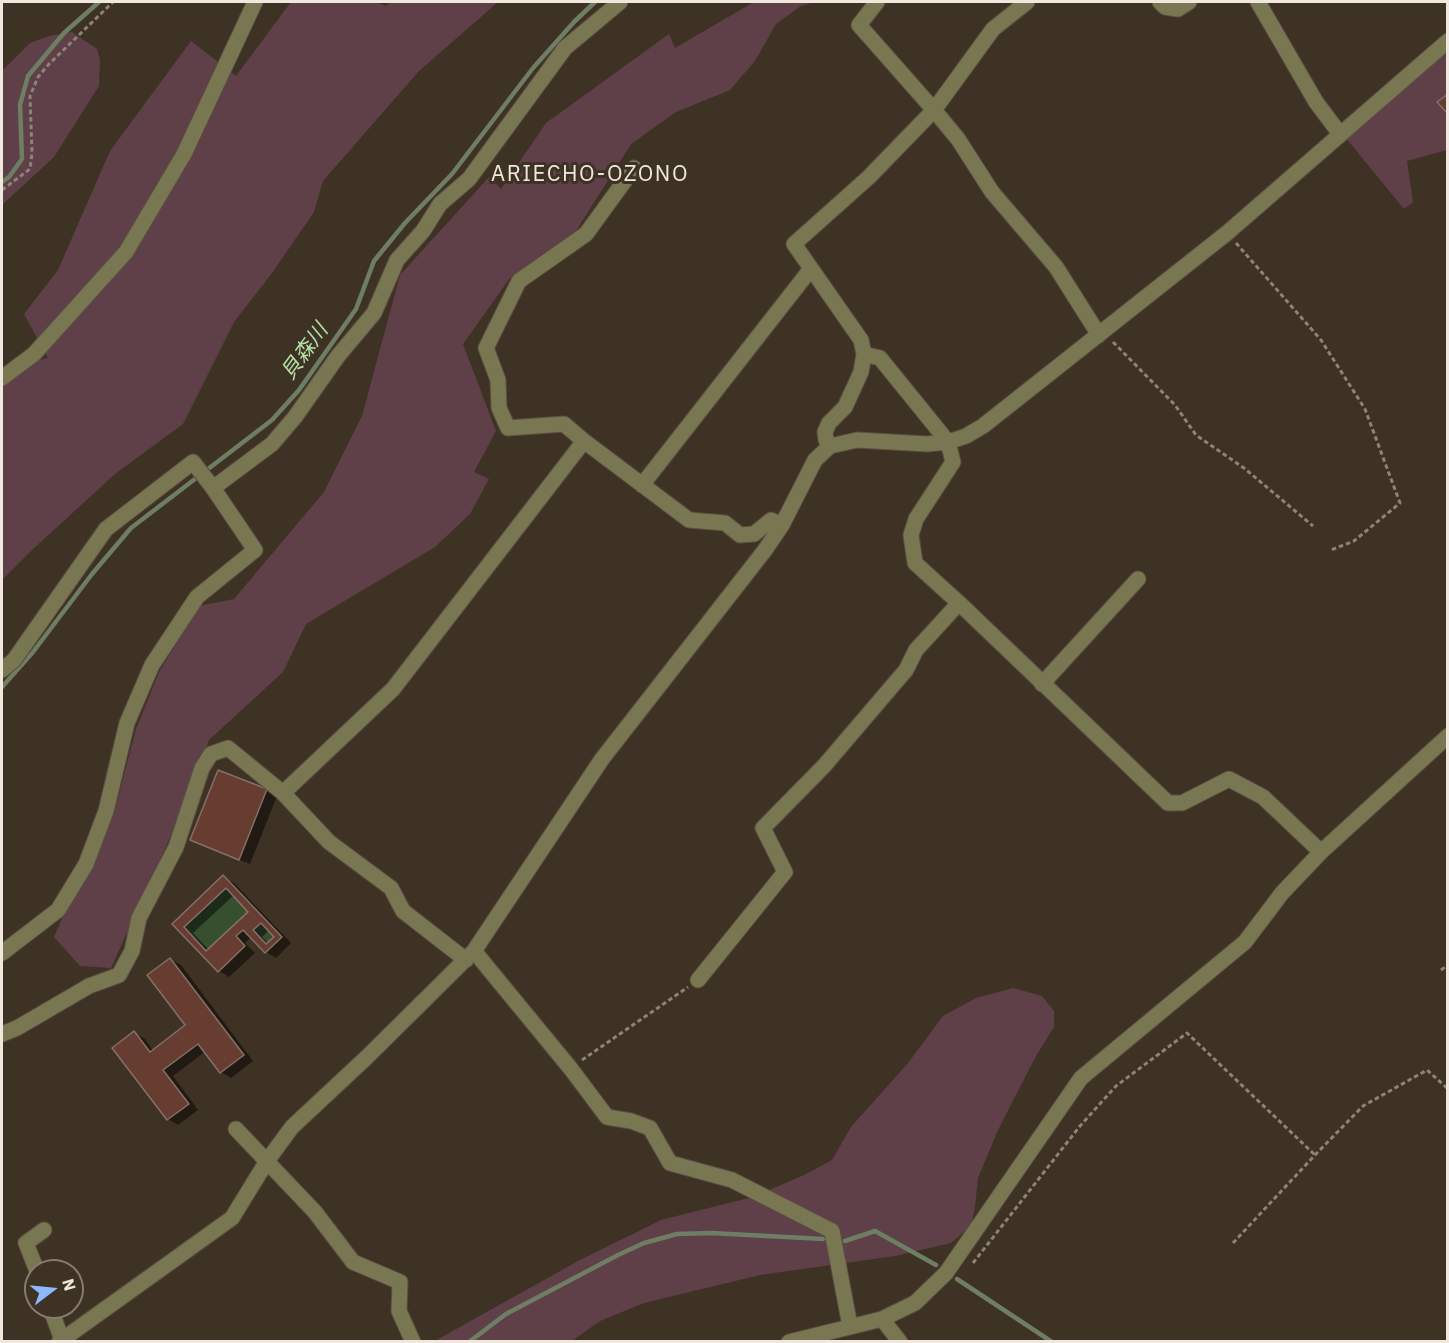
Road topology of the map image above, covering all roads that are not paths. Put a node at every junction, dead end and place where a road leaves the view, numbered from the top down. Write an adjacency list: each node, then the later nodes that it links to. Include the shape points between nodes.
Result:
1 (255, 2): 15 (street, via 184,154 126,252 34,354)
2 (620, 2): 19 (street, via 565,48 469,179 440,204 397,261 375,313 272,444)
3 (877, 2): 9 (street, via 859,25)
4 (1027, 2): 9 (street, via 993,29)
5 (1160, 2): 6 (street, via 1178,9)
6 (1189, 2)
7 (1258, 2): 10 (street, via 1316,102)
8 (1448, 41): 10 (street)
9 (934, 110): 12 (street, via 869,177 794,244); 13 (street, via 992,192 1056,267)
10 (1340, 134): 13 (street, via 1227,233)
11 (634, 168): 16 (street, via 586,234 519,281 486,348 498,380 499,408 508,428 564,424)
12 (810, 270): 14 (street, via 861,340); 20 (street)
13 (1101, 334): 17 (street, via 983,426)
14 (864, 354): 17 (street, via 880,358); 18 (street, via 861,372 845,407 825,432)
15 (2, 378)
16 (584, 441): 20 (street); 27 (street, via 393,689)
17 (948, 442): 18 (street, via 857,440); 23 (street, via 953,462 916,519 911,535 915,563)
18 (830, 446): 21 (street, via 815,460)
19 (206, 479): 24 (street, via 193,462 106,529 14,660); 29 (street, via 255,550 197,597 152,665 127,723 106,811 86,864 58,910)
20 (642, 485): 21 (street, via 689,520 725,523 740,535 754,534 771,520)
21 (782, 525): 30 (street, via 602,759)
22 (1138, 579): 25 (street)
23 (958, 603): 25 (street); 31 (street, via 824,766 763,828 786,872)
24 (2, 670)
25 (1042, 684): 28 (street, via 1168,803 1182,803 1229,780 1263,797)
26 (1448, 736): 28 (street)
27 (283, 793): 30 (street, via 329,842 391,888 403,912); 32 (street, via 228,748 211,754 202,768 176,847 139,918 132,951 119,975 89,986)
28 (1321, 852): 38 (street, via 1282,893 1245,942 1081,1078 946,1273 915,1303)
29 (2, 953)
30 (470, 956): 34 (street, via 292,1126); 39 (street, via 572,1069 607,1117 650,1128 670,1162 732,1180 832,1231)
31 (698, 980)
32 (2, 1034)
33 (236, 1130): 34 (street)
34 (267, 1161): 40 (street, via 232,1218); 41 (street, via 315,1212 352,1262 400,1281 399,1311)
35 (44, 1230): 36 (street, via 26,1243)
36 (32, 1259)
37 (54, 1319): 40 (street)
38 (882, 1319): 39 (street); 43 (street)
39 (850, 1326): 42 (street)
40 (60, 1341)
41 (413, 1341)
42 (789, 1341)
43 (900, 1341)

